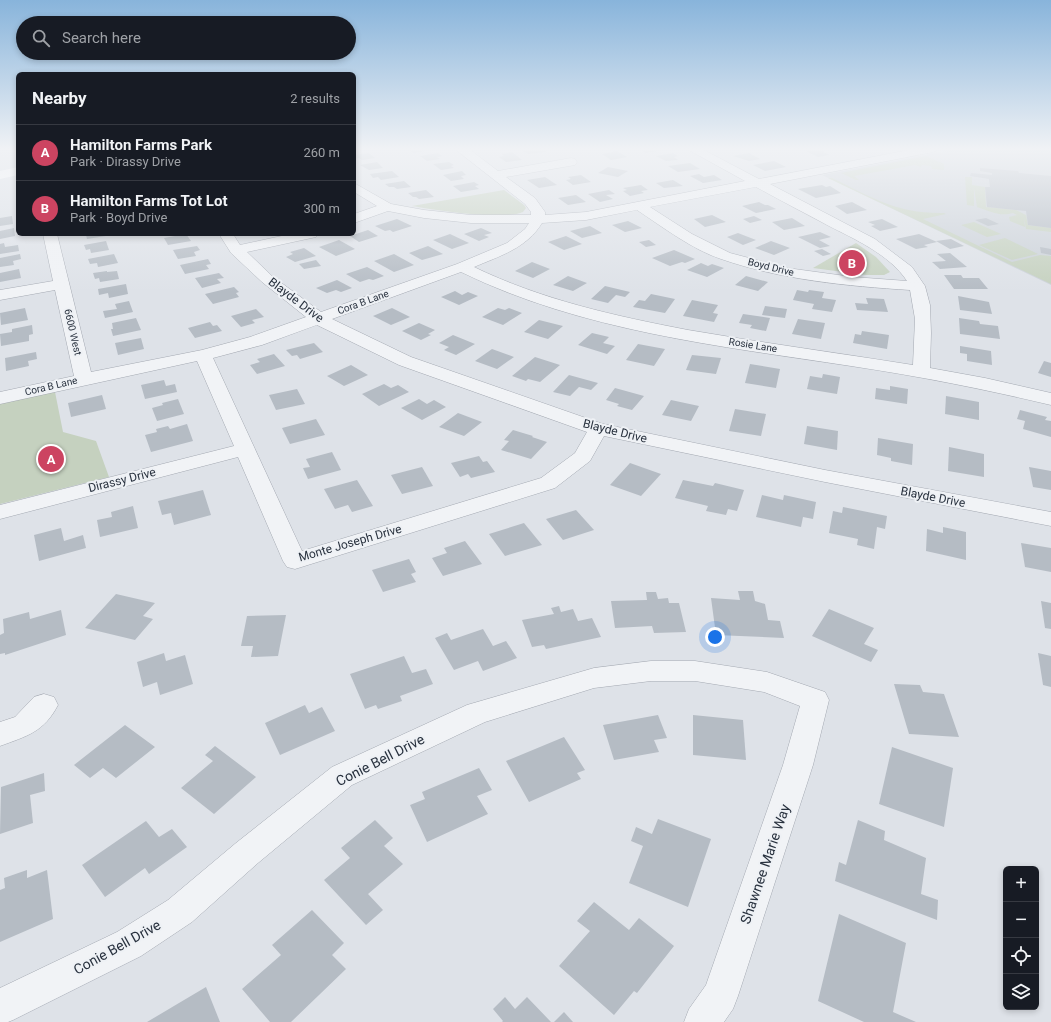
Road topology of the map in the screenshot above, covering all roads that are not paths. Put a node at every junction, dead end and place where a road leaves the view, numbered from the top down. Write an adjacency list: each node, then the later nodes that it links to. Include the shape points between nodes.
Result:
1 (370, 197): 6 (street)
2 (525, 197): 8 (street, via 538,212)
3 (686, 197): 5 (street)
4 (782, 197): 14 (street, via 870,242 908,271)
5 (639, 206): 8 (street, via 586,216); 14 (street, Boyd Drive, via 687,237 725,256 787,272 853,282)
6 (386, 207): 7 (street); 8 (street, via 470,219)
7 (356, 218)
8 (538, 219): 12 (street, Cora B Lane, via 530,232 512,246)
9 (50, 236): 13 (street, 6600 West)
10 (291, 236): 11 (street)
11 (231, 242): 16 (street, Blayde Drive, via 267,279)
12 (462, 267): 16 (street, Cora B Lane); 18 (street, Rosie Lane, via 520,293 592,314 667,331)
13 (62, 284): 15 (street); 19 (street, 6600 West)
14 (917, 286): 18 (street, via 923,310)
15 (0, 295)
16 (318, 319): 17 (street, Cora B Lane, via 256,341); 22 (street, Blayde Drive, via 405,361)
17 (203, 355): 19 (street, Cora B Lane); 23 (street, Monte Joseph Drive)
18 (921, 372): 21 (street, Rosie Lane, via 1011,388)
19 (84, 379): 20 (street, Cora B Lane)
20 (0, 398)
21 (1051, 399)
22 (598, 429): 23 (street, Monte Joseph Drive, via 583,457 548,483 295,561); 25 (street, Blayde Drive)
23 (245, 449): 24 (street, Dirassy Drive)
24 (0, 512)
25 (1051, 519)
26 (816, 700): 29 (street, Conie Bell Drive, via 767,682 695,671 651,671 594,678 477,713 342,776 180,911 129,944); 30 (street, Shawnee Marie Way, via 798,765 720,996)
27 (44, 705): 28 (street, via 25,725)
28 (0, 734)
29 (0, 1007)
30 (702, 1022)

